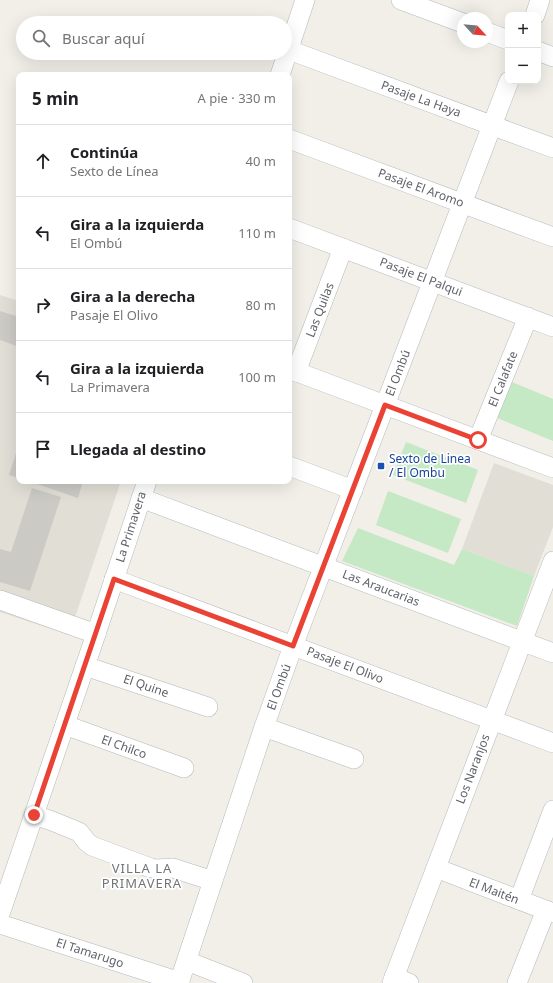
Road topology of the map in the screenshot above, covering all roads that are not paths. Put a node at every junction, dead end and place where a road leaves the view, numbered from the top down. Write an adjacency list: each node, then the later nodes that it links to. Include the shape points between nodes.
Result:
1 (305, 0): 8 (street)
2 (402, 0): 5 (street)
3 (540, 0): 4 (street)
4 (536, 12)
5 (457, 21)
6 (493, 34): 7 (street)
7 (505, 39)
8 (292, 41)
9 (292, 51): 15 (street, Pasaje La Haya)
10 (541, 52): 11 (street)
11 (553, 57)
12 (285, 60): 13 (street)
13 (281, 72)
14 (508, 84): 15 (street, El Ombú)
15 (492, 125): 17 (street, Pasaje La Haya); 18 (street, El Ombú)
16 (292, 140): 18 (street, Pasaje El Aromo)
17 (553, 148)
18 (463, 203): 20 (street, Pasaje El Aromo); 22 (street, El Ombú)
19 (292, 229): 21 (street, Pasaje El Palqui)
20 (553, 237)
21 (343, 248): 22 (street, Pasaje El Palqui); 25 (street, Las Quilas)
22 (433, 282): 23 (street, Pasaje El Palqui); 26 (street, El Ombú)
23 (528, 318): 24 (street, Pasaje El Palqui); 27 (street, El Calafate)
24 (553, 327)
25 (293, 370): 26 (street)
26 (385, 405): 27 (street); 31 (street, El Ombú)
27 (478, 440): 29 (street)
28 (292, 467): 31 (street)
29 (553, 468)
30 (144, 490): 33 (street, Las Araucarias); 34 (street, La Primavera)
31 (353, 490): 33 (street, El Ombú)
32 (553, 563): 37 (street, Los Naranjos)
33 (323, 567): 37 (street, Las Araucarias); 38 (street, El Ombú)
34 (114, 579): 36 (street, La Primavera); 38 (street, Pasaje El Olivo)
35 (0, 600): 36 (street)
36 (96, 634): 40 (street, La Primavera)
37 (522, 641): 39 (street, Las Araucarias); 42 (street, Los Naranjos)
38 (293, 646): 42 (street, Pasaje El Olivo); 44 (street, El Ombú)
39 (553, 653)
40 (85, 666): 41 (street, El Quine); 43 (street, La Primavera)
41 (208, 707)
42 (492, 720): 45 (street, Pasaje El Olivo); 50 (street, Los Naranjos)
43 (65, 725): 47 (street, El Chilco); 49 (street, La Primavera)
44 (264, 727): 46 (street); 51 (street, El Ombú)
45 (553, 743)
46 (354, 759)
47 (184, 768)
48 (553, 810): 52 (street)
49 (34, 815): 51 (street, via 79,832 92,846 144,866 157,869 173,868); 54 (street, La Primavera)
50 (436, 868): 52 (street, El Maitén); 57 (street, Los Naranjos)
51 (213, 881): 56 (street, El Ombú)
52 (519, 900): 53 (street, El Maitén)
53 (550, 912): 60 (street)
54 (0, 914)
55 (0, 924): 58 (street, El Tamarugo)
56 (187, 961): 58 (street, El Ombú); 59 (street)
57 (398, 981)
58 (180, 983)
59 (243, 983)
60 (517, 983)

